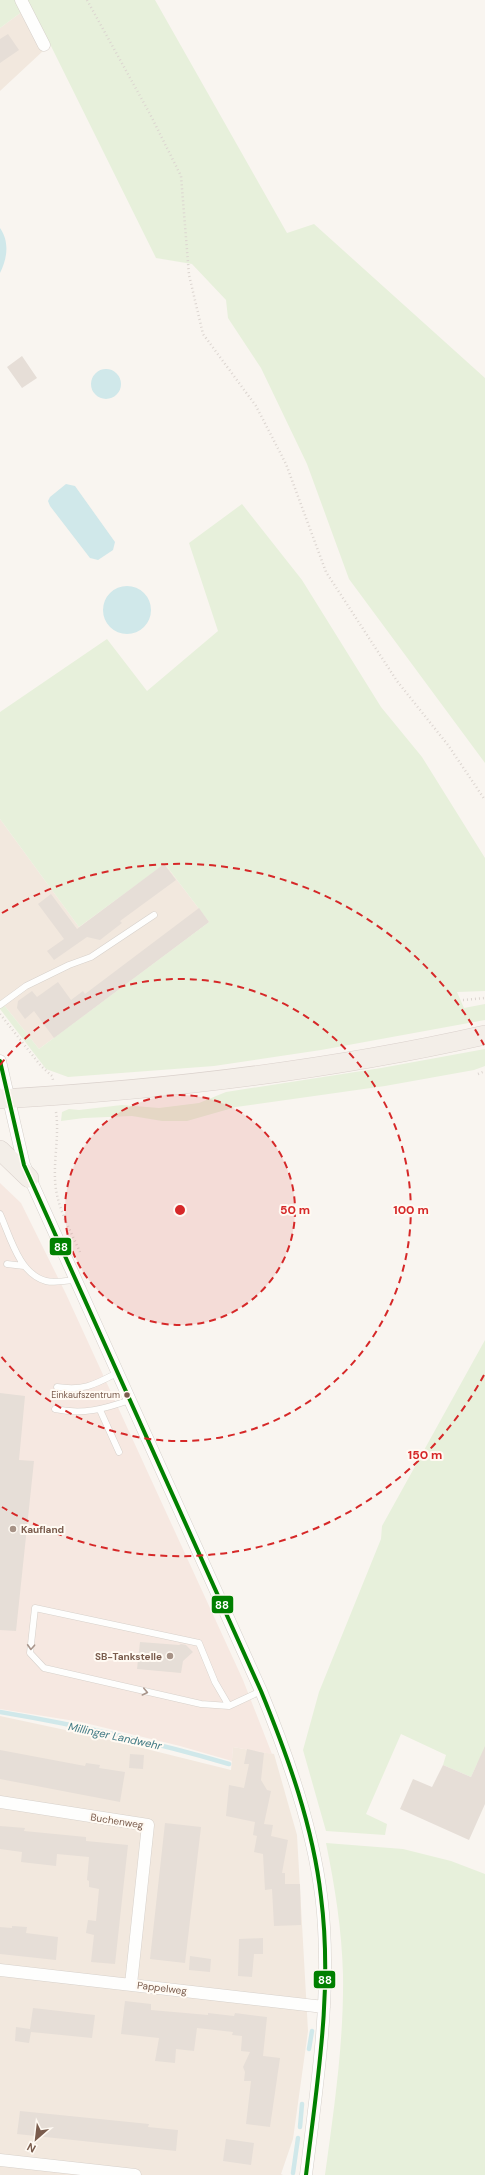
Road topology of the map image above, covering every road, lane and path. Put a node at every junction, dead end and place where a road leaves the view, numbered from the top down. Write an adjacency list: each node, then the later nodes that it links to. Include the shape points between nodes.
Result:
1 (21, 0): 3 (street)
2 (87, 0): 4 (path, via 181,176 189,275 203,334 256,406 286,464 326,572 397,681 448,745)
3 (44, 45)
4 (485, 800)
5 (154, 915): 8 (lane, via 92,957 26,986)
6 (485, 998): 7 (path)
7 (463, 1000)
8 (0, 1005)
9 (0, 1014): 14 (path, via 41,1066 52,1076)
10 (485, 1035): 14 (main road, via 391,1055 271,1073)
11 (0, 1061): 15 (street)
12 (485, 1071): 13 (path)
13 (478, 1074)
14 (55, 1095): 15 (main road); 19 (path, via 58,1124 54,1152 57,1195)
15 (5, 1099): 17 (street)
16 (0, 1150): 17 (main road)
17 (29, 1178): 22 (street)
18 (0, 1214): 21 (lane)
19 (81, 1254)
20 (7, 1264): 21 (lane)
21 (24, 1266): 22 (lane, via 46,1281)
22 (74, 1280): 23 (street)
23 (117, 1373): 24 (lane, via 83,1388); 25 (street)
24 (57, 1387)
25 (130, 1400): 27 (lane); 29 (street)
26 (56, 1409): 27 (lane, via 70,1412)
27 (100, 1410): 28 (lane)
28 (120, 1452)
29 (261, 1691): 30 (lane); 34 (street, via 285,1748 305,1818 318,1881 324,1927)
30 (229, 1706): 30 (lane, one-way to 30, via 215,1682 199,1643 35,1608 30,1653 44,1668 201,1704)
31 (0, 1802): 33 (street, Buchenweg, via 148,1825)
32 (0, 1970): 33 (street, Pappelweg)
33 (131, 1984): 34 (street, Pappelweg)
34 (324, 2007): 38 (street)
35 (0, 2160): 36 (street)
36 (57, 2171): 37 (street)
37 (135, 2175)
38 (306, 2175)

